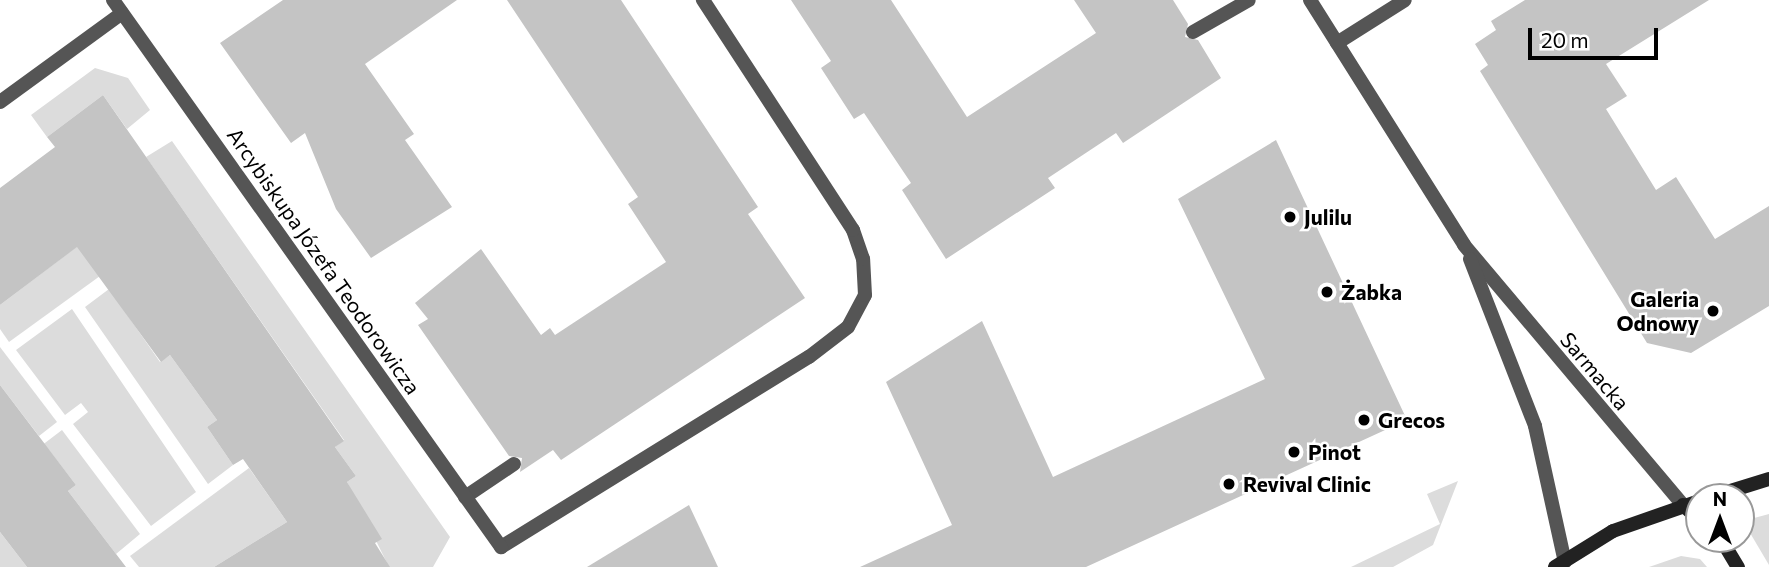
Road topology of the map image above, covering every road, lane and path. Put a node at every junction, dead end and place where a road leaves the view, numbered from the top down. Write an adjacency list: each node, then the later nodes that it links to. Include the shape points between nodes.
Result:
1 (113, 0): 6 (street, Arcybiskupa Józefa Teodorowicza)
2 (703, 0): 12 (street, Arcybiskupa Józefa Teodorowicza, via 853,230 863,259 865,295 848,327 809,357 501,547)
3 (1249, 0): 7 (street)
4 (1310, 0): 8 (street, Sarmacka)
5 (1405, 0): 8 (street)
6 (122, 13): 9 (street); 12 (street, Arcybiskupa Józefa Teodorowicza)
7 (1193, 32)
8 (1337, 43): 10 (street, Sarmacka)
9 (0, 102)
10 (1464, 245): 13 (street, Sarmacka); 14 (street, Sarmacka, via 1535,426)
11 (514, 464): 12 (street)
12 (465, 497)
13 (1683, 505): 14 (main road, via 1613,531)
14 (1562, 565)

